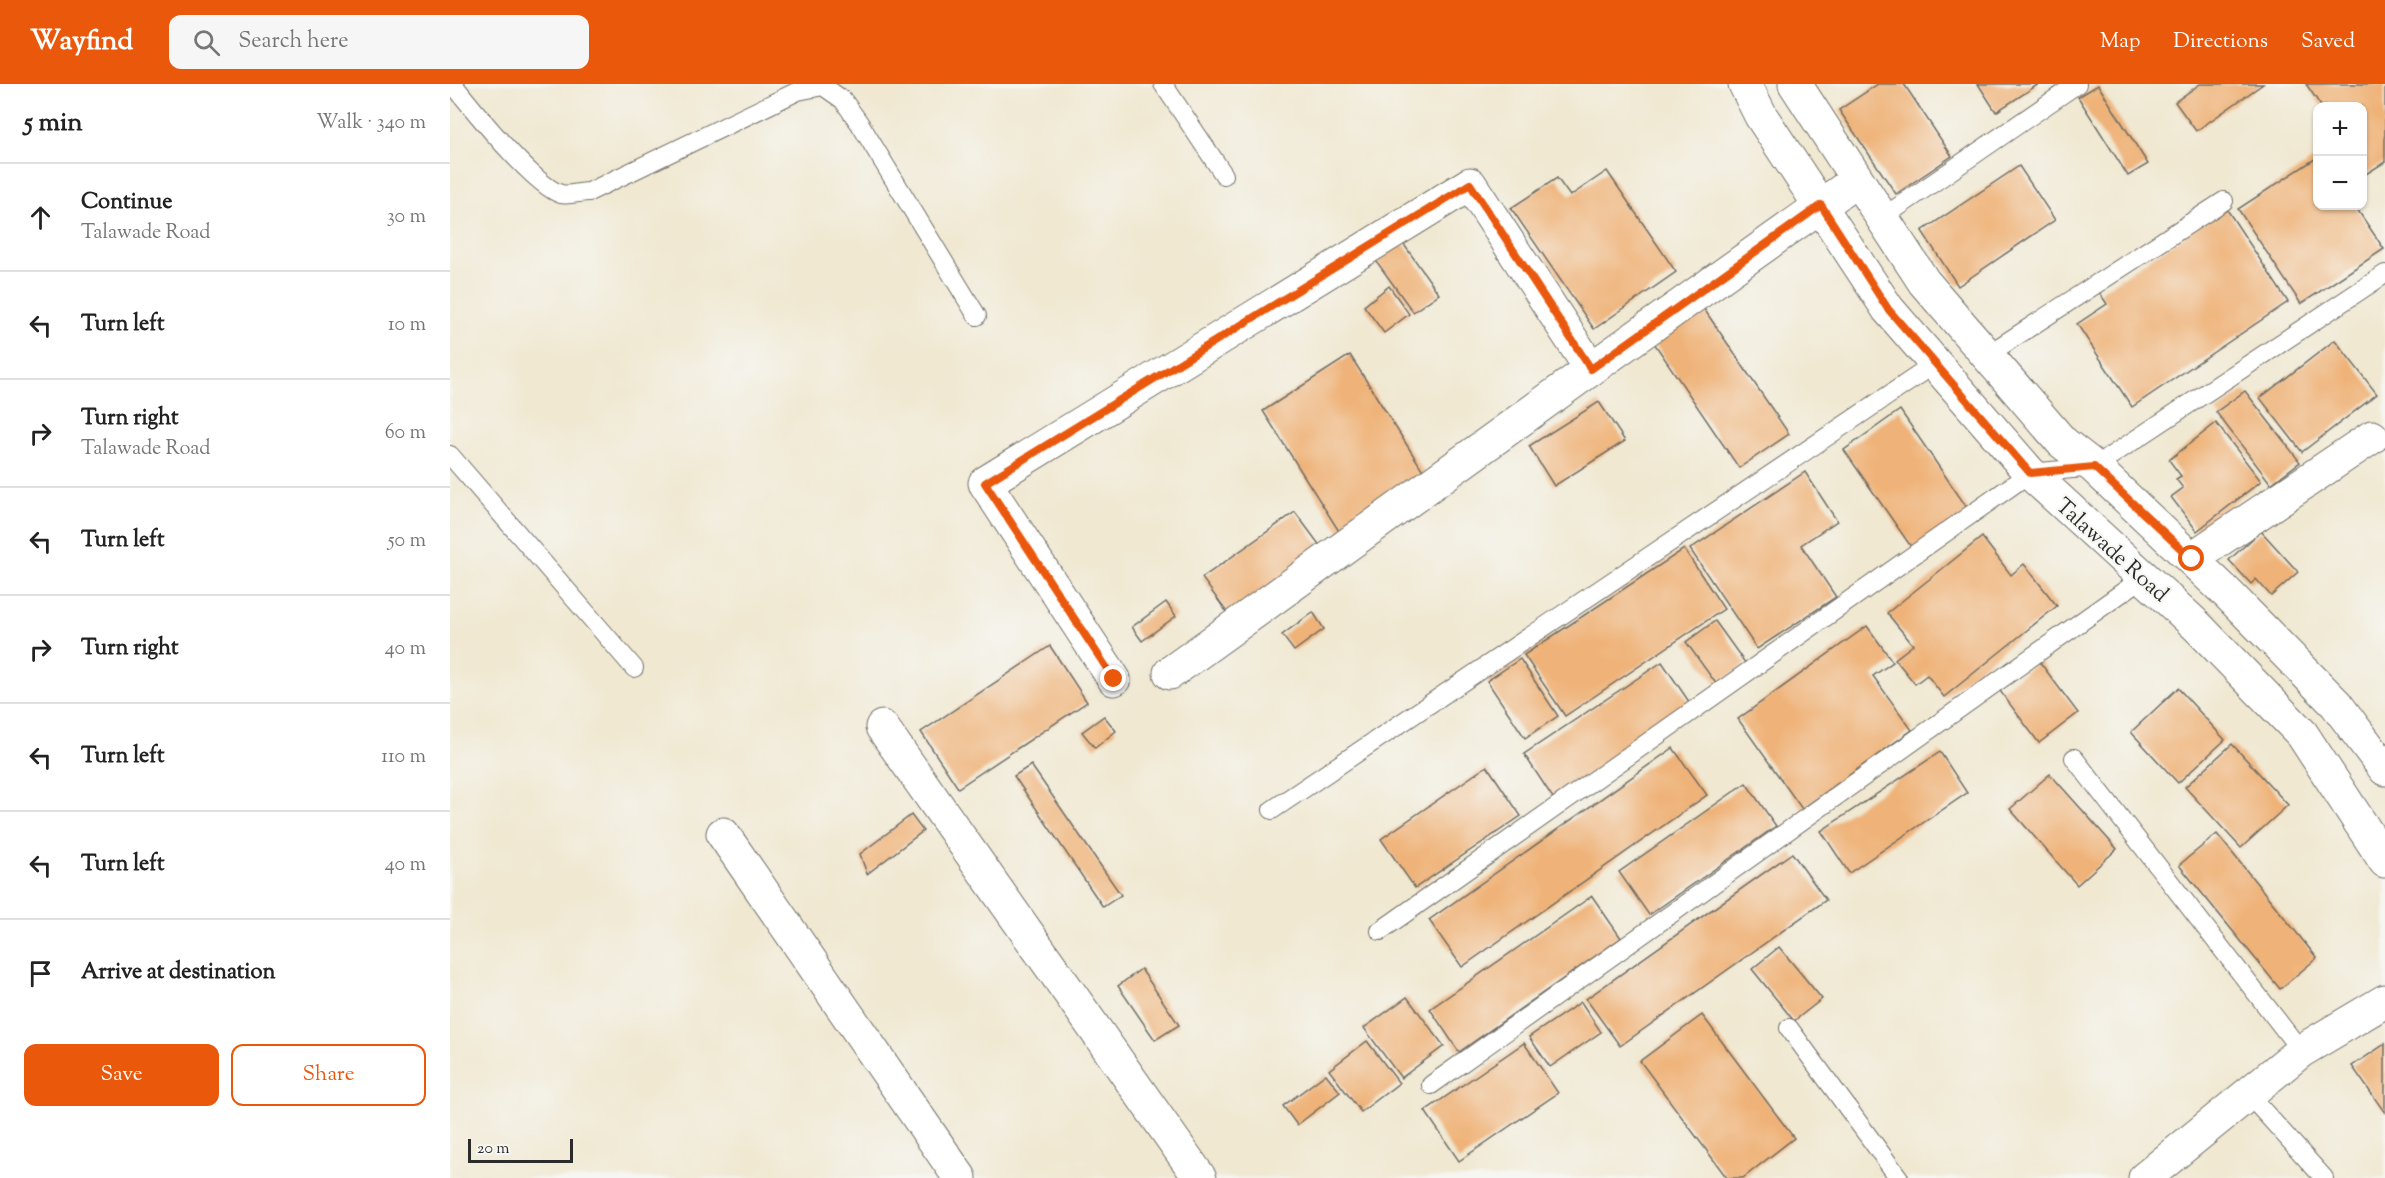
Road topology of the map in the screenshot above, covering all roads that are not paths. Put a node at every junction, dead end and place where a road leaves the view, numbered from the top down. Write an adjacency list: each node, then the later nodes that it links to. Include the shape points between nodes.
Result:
1 (453, 84): 12 (lane, via 516,158 541,182 561,194 589,192 798,91 824,86 843,100 860,124)
2 (1163, 84): 6 (lane)
3 (1745, 84): 9 (street, Talawade Road, via 1761,116)
4 (1795, 84): 7 (street, Talawade Road)
5 (2077, 84): 10 (lane)
6 (1224, 175)
7 (1857, 180): 9 (street); 10 (street, Talawade Road)
8 (2224, 201): 13 (lane)
9 (1821, 205): 14 (street, Talawade Road, via 1888,309); 15 (street)
10 (1882, 218): 13 (street, Talawade Road, via 1924,282)
11 (2385, 274): 18 (lane)
12 (977, 316)
13 (1987, 355): 18 (street, Talawade Road, via 2062,442)
14 (1935, 364): 19 (street, Talawade Road); 28 (lane)
15 (1591, 369): 23 (street); 24 (street, via 1470,184 985,483)
16 (2372, 437): 20 (street)
17 (450, 455): 22 (lane)
18 (2094, 467): 19 (lane); 20 (street, Talawade Road)
19 (2030, 473): 21 (street, Talawade Road); 31 (lane)
20 (2192, 559): 26 (street, Talawade Road)
21 (2144, 577): 30 (street, Talawade Road, via 2302,734); 35 (lane)
22 (634, 668)
23 (1170, 673)
24 (1114, 679)
25 (882, 727): 38 (street)
26 (2379, 749)
27 (2074, 758): 34 (lane)
28 (1272, 810)
29 (723, 834): 37 (street)
30 (2385, 861)
31 (1380, 931)
32 (2385, 1001): 34 (street)
33 (1789, 1028): 39 (lane)
34 (2301, 1051): 36 (street)
35 (1431, 1085)
36 (2248, 1094): 40 (street); 41 (lane)
37 (960, 1178)
38 (1200, 1178)
39 (1899, 1178)
40 (2145, 1178)
41 (2324, 1178)

